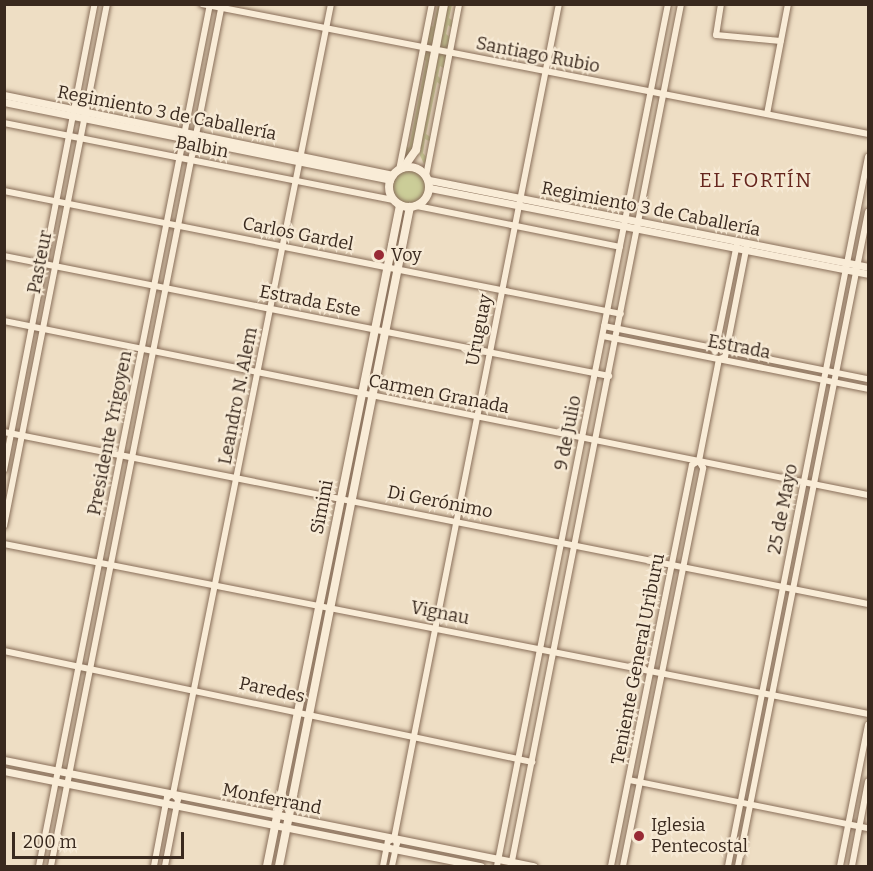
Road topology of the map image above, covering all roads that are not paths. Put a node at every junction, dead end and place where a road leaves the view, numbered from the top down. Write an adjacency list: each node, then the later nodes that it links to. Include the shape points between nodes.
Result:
1 (95, 4): 25 (street, Pasteur)
2 (107, 4): 27 (street, Pasteur)
3 (202, 4): 13 (street, Santiago Rubio)
4 (331, 4): 15 (street, Leandro N. Alem)
5 (432, 4): 17 (street)
6 (444, 4): 18 (main road)
7 (459, 4): 19 (street)
8 (559, 4): 20 (street, Uruguay)
9 (668, 4): 21 (street, 9 de Julio)
10 (681, 4): 23 (street, 9 de Julio)
11 (721, 4): 16 (street, via 716,35)
12 (788, 4): 16 (street)
13 (210, 5): 14 (street, Santiago Rubio); 30 (street, Presidente Yrigoyen)
14 (222, 6): 15 (street, Santiago Rubio); 33 (street, Presidente Yrigoyen)
15 (326, 29): 17 (street, Santiago Rubio); 37 (street, Leandro N. Alem)
16 (781, 42): 26 (street)
17 (423, 48): 18 (street, Santiago Rubio); 39 (street)
18 (435, 50): 19 (street, Santiago Rubio); 34 (main road)
19 (450, 53): 20 (street, Santiago Rubio); 40 (street)
20 (546, 72): 21 (street, Santiago Rubio); 45 (street, Uruguay)
21 (651, 92): 23 (street, Santiago Rubio); 50 (street, 9 de Julio)
22 (4, 95): 25 (street, Regimiento 3 de Caballería)
23 (664, 95): 26 (street, Santiago Rubio); 52 (street, 9 de Julio)
24 (4, 102): 25 (street, Regimiento 3 de Caballería)
25 (72, 113): 27 (street, Regimiento 3 de Caballería); 31 (street, Pasteur)
26 (767, 114): 29 (street, Santiago Rubio)
27 (84, 115): 30 (street, Regimiento 3 de Caballería); 32 (street, Pasteur)
28 (4, 123): 31 (street, Balbin)
29 (868, 134)
30 (184, 135): 33 (street, Regimiento 3 de Caballería); 36 (street, Presidente Yrigoyen)
31 (68, 136): 32 (street, Balbin); 43 (street, Pasteur)
32 (79, 138): 36 (street, Balbin); 46 (street, Pasteur)
33 (196, 138): 37 (street, Regimiento 3 de Caballería); 38 (street, Presidente Yrigoyen)
34 (416, 150): 39 (main road); 40 (main road)
35 (868, 157): 61 (street, 25 de Mayo)
36 (179, 158): 38 (street, Balbin); 49 (street, Presidente Yrigoyen)
37 (301, 159): 39 (street, Regimiento 3 de Caballería); 41 (street, Leandro N. Alem)
38 (191, 160): 41 (street, Balbin); 51 (street, Presidente Yrigoyen)
39 (396, 173): 40 (main road, via 412,167); 44 (main road, via 389,187)
40 (427, 179): 45 (street, Regimiento 3 de Caballería); 47 (main road, via 426,199)
41 (296, 181): 44 (street, Balbin); 55 (street, Leandro N. Alem)
42 (4, 191): 43 (street, Carlos Gardel)
43 (56, 201): 46 (street, Carlos Gardel); 59 (street, Pasteur)
44 (397, 202): 47 (main road); 62 (main road, Simini)
45 (520, 202): 50 (street, Regimiento 3 de Caballería); 53 (street, Uruguay)
46 (67, 203): 49 (street, Carlos Gardel); 60 (street, Pasteur)
47 (413, 207): 53 (street); 65 (main road, Simini)
48 (868, 212): 64 (street, 25 de Mayo)
49 (166, 223): 51 (street, Carlos Gardel); 67 (street, Presidente Yrigoyen)
50 (625, 223): 52 (street, Regimiento 3 de Caballería); 56 (street, 9 de Julio)
51 (178, 225): 55 (street, Carlos Gardel); 68 (street, Presidente Yrigoyen)
52 (638, 225): 54 (street, Regimiento 3 de Caballería); 72 (street, 9 de Julio)
53 (515, 226): 56 (street); 69 (street, Uruguay)
54 (736, 245): 57 (street, Regimiento 3 de Caballería); 83 (street)
55 (283, 246): 62 (street, Carlos Gardel); 70 (street, Leandro N. Alem)
56 (620, 247): 71 (street, 9 de Julio)
57 (747, 247): 61 (street, Regimiento 3 de Caballería); 85 (street)
58 (4, 256): 59 (street, Estrada Este)
59 (44, 263): 60 (street, Estrada Este); 75 (street, Pasteur)
60 (55, 266): 67 (street, Estrada Este); 76 (street, Pasteur)
61 (847, 266): 64 (street, Regimiento 3 de Caballería); 88 (street, 25 de Mayo)
62 (387, 267): 65 (street, Carlos Gardel); 77 (main road, Simini)
63 (868, 267): 64 (street, Regimiento 3 de Caballería)
64 (857, 268): 66 (street, Regimiento 3 de Caballería); 91 (street, 25 de Mayo)
65 (398, 269): 69 (street, Carlos Gardel); 79 (main road, Simini)
66 (868, 274)
67 (154, 285): 68 (street, Estrada Este); 82 (street, Presidente Yrigoyen)
68 (166, 288): 70 (street, Estrada Este); 84 (street, Presidente Yrigoyen)
69 (502, 290): 71 (street, Carlos Gardel); 86 (street, Uruguay)
70 (271, 309): 77 (street, Estrada Este); 89 (street, Leandro N. Alem)
71 (607, 311): 72 (street, Carlos Gardel); 74 (street, 9 de Julio)
72 (621, 314): 78 (street, 9 de Julio)
73 (4, 321): 75 (street, Carmen Granada)
74 (604, 326): 78 (street, Estrada); 80 (street, 9 de Julio)
75 (32, 327): 76 (street, Carmen Granada); 100 (street, Pasteur)
76 (43, 329): 82 (street, Carmen Granada); 101 (street, Pasteur)
77 (374, 329): 79 (street, Estrada Este); 97 (main road, Simini)
78 (618, 329): 81 (street, 9 de Julio); 83 (street, Estrada)
79 (385, 331): 86 (street, Estrada Este); 98 (main road, Simini)
80 (603, 336): 81 (street, Estrada); 90 (street, 9 de Julio)
81 (616, 338): 87 (street, Estrada); 92 (street, 9 de Julio)
82 (141, 349): 84 (street, Carmen Granada); 104 (street, Presidente Yrigoyen)
83 (715, 349): 85 (street, Estrada); 87 (street, via 714,355)
84 (154, 351): 89 (street, Carmen Granada); 105 (street, Presidente Yrigoyen)
85 (726, 351): 87 (street, via 725,357); 88 (street, Estrada)
86 (490, 352): 90 (street, Estrada Este); 99 (street, Uruguay)
87 (719, 359): 94 (street, Estrada); 106 (street, Teniente General Uriburu)
88 (826, 371): 91 (street, Estrada); 94 (street, 25 de Mayo)
89 (258, 372): 97 (street, Carmen Granada); 108 (street, Leandro N. Alem)
90 (595, 373): 92 (street, Estrada Este); 102 (street, 9 de Julio)
91 (836, 373): 93 (street, Estrada); 95 (street, 25 de Mayo)
92 (609, 376): 103 (street, 9 de Julio)
93 (868, 379)
94 (824, 380): 95 (street, Estrada); 109 (street, 25 de Mayo)
95 (835, 382): 96 (street, Estrada); 110 (street, 25 de Mayo)
96 (868, 389)
97 (362, 393): 98 (street, Carmen Granada); 112 (main road, Simini)
98 (373, 395): 99 (street, Carmen Granada); 113 (main road, Simini)
99 (477, 416): 102 (street, Carmen Granada); 114 (street, Uruguay)
100 (8, 433): 101 (street, Di Gerónimo); 107 (street, Pasteur)
101 (22, 435): 104 (street, Di Gerónimo); 115 (street, Pasteur)
102 (582, 438): 103 (street, Carmen Granada); 116 (street, 9 de Julio)
103 (597, 440): 106 (street, Carmen Granada); 118 (street, 9 de Julio)
104 (120, 455): 105 (street, Di Gerónimo); 119 (street, Presidente Yrigoyen)
105 (133, 457): 108 (street, Di Gerónimo); 120 (street, Presidente Yrigoyen)
106 (699, 461): 109 (street, Carmen Granada); 121 (street, Teniente General Uriburu, via 692,465); 122 (street, Teniente General Uriburu, via 703,468)
107 (4, 470)
108 (237, 477): 112 (street, Di Gerónimo); 123 (street, Leandro N. Alem)
109 (804, 482): 110 (street, Carmen Granada); 124 (street, 25 de Mayo)
110 (814, 484): 111 (street, Carmen Granada); 125 (street, 25 de Mayo)
111 (868, 495)
112 (340, 498): 113 (street, Di Gerónimo); 126 (main road, Simini)
113 (352, 500): 114 (street, Di Gerónimo); 128 (main road, Simini)
114 (456, 521): 116 (street, Di Gerónimo); 129 (street, Uruguay)
115 (4, 526)
116 (561, 542): 118 (street, Di Gerónimo); 130 (street, 9 de Julio)
117 (4, 543): 119 (street, Vignau)
118 (576, 545): 121 (street, Di Gerónimo); 132 (street, 9 de Julio)
119 (99, 562): 120 (street, Vignau); 133 (street, Presidente Yrigoyen)
120 (112, 564): 123 (street, Vignau); 134 (street, Presidente Yrigoyen)
121 (672, 564): 122 (street, Di Gerónimo); 135 (street, Teniente General Uriburu)
122 (683, 567): 124 (street, Di Gerónimo); 136 (street, Teniente General Uriburu)
123 (215, 584): 126 (street, Vignau); 137 (street, Leandro N. Alem)
124 (783, 587): 125 (street, Di Gerónimo); 138 (street, 25 de Mayo)
125 (793, 589): 127 (street, Di Gerónimo); 139 (street, 25 de Mayo)
126 (319, 604): 128 (street, Vignau); 140 (main road, Simini)
127 (868, 604)
128 (331, 607): 129 (street, Vignau); 141 (main road, Simini)
129 (435, 627): 130 (street, Vignau); 144 (street, Uruguay)
130 (540, 648): 132 (street, Vignau); 145 (street, 9 de Julio)
131 (4, 651): 133 (street, Paredes)
132 (554, 651): 135 (street, Vignau); 147 (street, 9 de Julio)
133 (78, 666): 134 (street, Paredes); 149 (street, Presidente Yrigoyen)
134 (91, 669): 137 (street, Paredes); 150 (street, Presidente Yrigoyen)
135 (651, 670): 136 (street, Vignau); 151 (street, Teniente General Uriburu)
136 (662, 673): 138 (street, Vignau); 154 (street, Teniente General Uriburu)
137 (194, 690): 140 (street, Paredes); 156 (street, Leandro N. Alem)
138 (762, 693): 139 (street, Vignau); 157 (street, 25 de Mayo)
139 (772, 695): 142 (street, Vignau); 159 (street, 25 de Mayo)
140 (298, 711): 141 (street, Paredes); 161 (main road, Simini)
141 (310, 713): 144 (street, Paredes); 162 (main road, Simini)
142 (868, 714)
143 (868, 725): 163 (street)
144 (414, 736): 145 (street, Paredes); 168 (street, Uruguay)
145 (518, 759): 147 (street, Paredes); 171 (street, 9 de Julio)
146 (4, 760): 149 (street, Monferrand)
147 (532, 762): 172 (street, 9 de Julio)
148 (4, 771): 152 (street, Monferrand)
149 (58, 771): 150 (street, Monferrand); 152 (street, Presidente Yrigoyen)
150 (70, 774): 155 (street, Presidente Yrigoyen); 156 (street, Monferrand)
151 (629, 780): 154 (street); 183 (street, Teniente General Uriburu)
152 (56, 781): 155 (street, Monferrand); 173 (street, Presidente Yrigoyen)
153 (868, 781): 165 (street)
154 (640, 782): 157 (street); 184 (street, Teniente General Uriburu)
155 (68, 783): 158 (street, Monferrand); 174 (street, Presidente Yrigoyen)
156 (173, 794): 158 (street, Leandro N. Alem); 160 (street); 161 (street, Monferrand)
157 (740, 802): 159 (street); 185 (street, 25 de Mayo)
158 (166, 803): 160 (street, Monferrand); 175 (street, Leandro N. Alem)
159 (750, 804): 163 (street); 186 (street, 25 de Mayo)
160 (177, 805): 164 (street, Monferrand); 176 (street)
161 (277, 815): 162 (street, Monferrand); 164 (main road, Simini)
162 (289, 818): 166 (main road, Simini); 168 (street, Monferrand)
163 (849, 824): 165 (street); 187 (street)
164 (275, 825): 166 (street, Monferrand); 177 (main road, Simini)
165 (860, 826): 167 (street); 188 (street)
166 (287, 828): 169 (street, Monferrand); 178 (main road, Simini)
167 (868, 828)
168 (394, 839): 169 (street, Uruguay, via 388,841); 170 (street, Uruguay); 171 (street, Monferrand)
169 (387, 848): 170 (street, Monferrand); 179 (street, Uruguay)
170 (396, 849): 180 (street, Uruguay); 181 (street, Monferrand)
171 (497, 863): 172 (street, Monferrand)
172 (511, 864): 182 (street, Monferrand)
173 (39, 867)
174 (51, 867)
175 (154, 867)
176 (165, 867)
177 (267, 867)
178 (279, 867)
179 (383, 867)
180 (392, 867)
181 (481, 867)
182 (533, 867)
183 (611, 867)
184 (623, 867)
185 (728, 867)
186 (738, 867)
187 (840, 867)
188 (852, 867)

